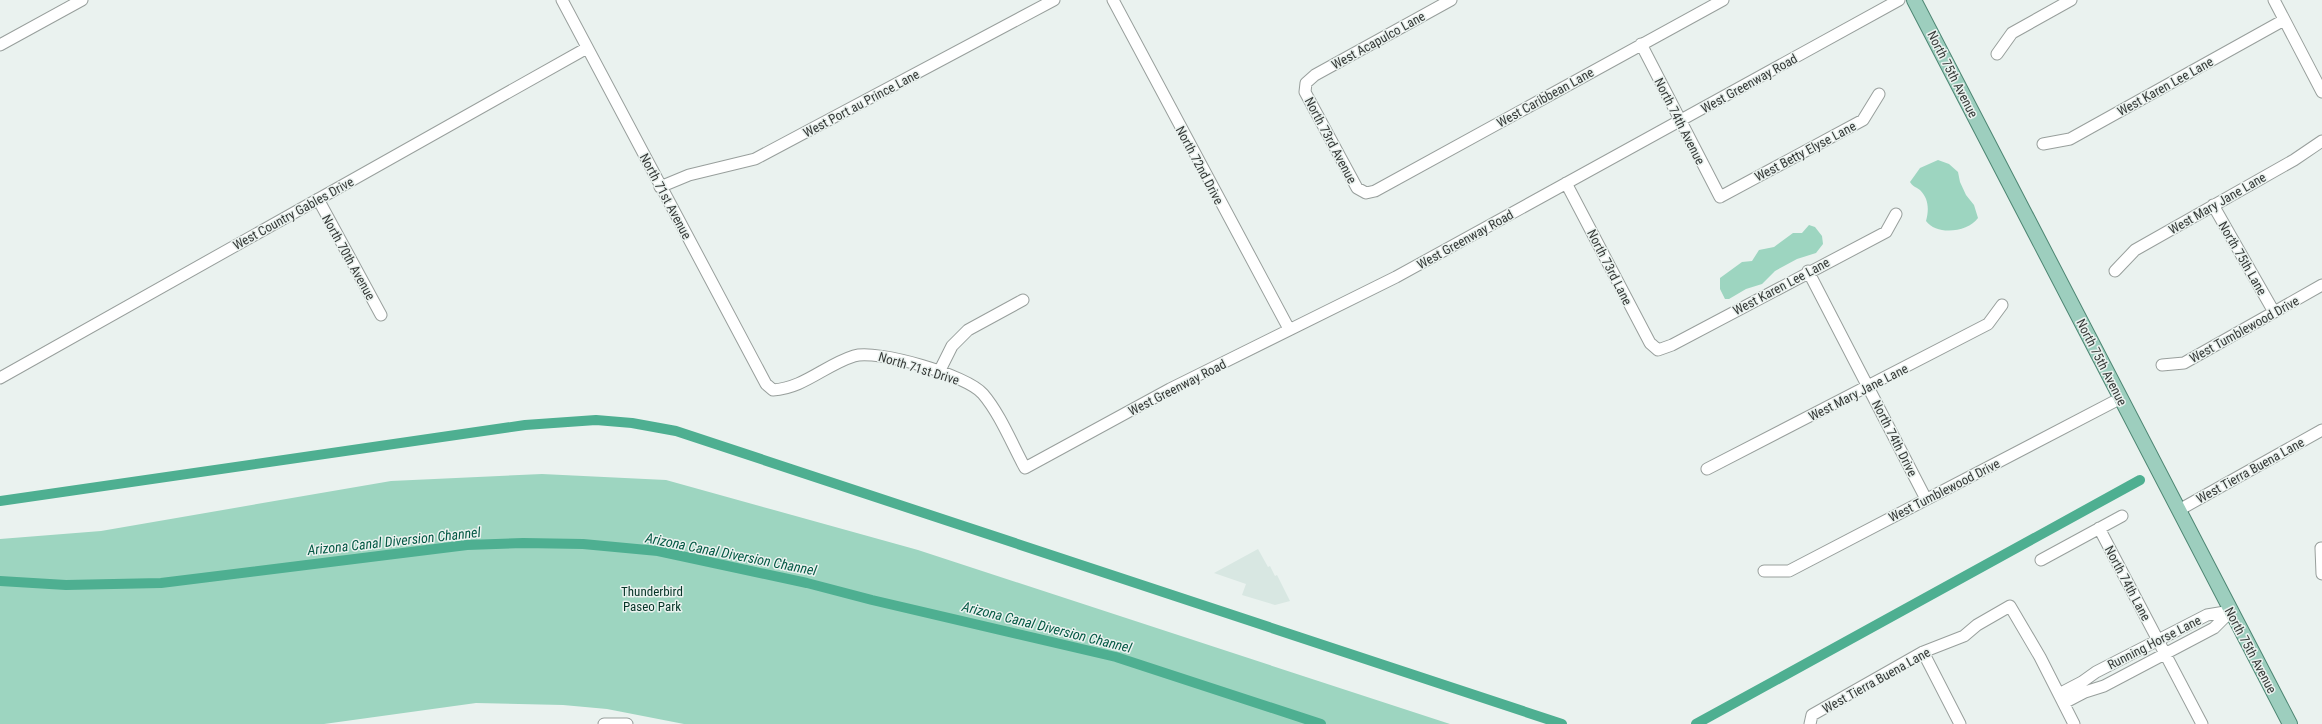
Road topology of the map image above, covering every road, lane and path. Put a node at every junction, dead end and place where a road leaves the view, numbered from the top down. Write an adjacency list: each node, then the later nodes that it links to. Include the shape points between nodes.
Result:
1 (82, 0): 13 (street)
2 (562, 0): 14 (street, North 71st Avenue)
3 (1054, 0): 23 (street, West Port au Prince Lane, via 755,159 688,175)
4 (1113, 0): 36 (street, North 72nd Drive)
5 (1451, 0): 16 (street, West Acapulco Lane, via 1315,75)
6 (1723, 0): 12 (street, West Caribbean Lane)
7 (1899, 0): 19 (street, West Greenway Road)
8 (1914, 0): 43 (main road, North 75th Avenue)
9 (2071, 0): 15 (street, via 2012,33)
10 (2274, 0): 11 (street)
11 (2284, 20): 17 (street); 21 (street, West Karen Lee Lane, via 2070,139)
12 (1641, 44): 19 (street, North 74th Avenue); 24 (street, West Caribbean Lane, via 1375,191)
13 (0, 45)
14 (587, 48): 23 (street, North 71st Avenue); 26 (street, West Country Gables Drive)
15 (1997, 54)
16 (1306, 83): 24 (street, North 73rd Avenue, via 1305,92 1357,188)
17 (2322, 92)
18 (1879, 94): 25 (street, West Betty Elyse Lane, via 1864,120)
19 (1681, 120): 22 (street, West Greenway Road); 25 (street, North 74th Avenue)
20 (2322, 141): 27 (street, West Mary Jane Lane, via 2294,160)
21 (2043, 144)
22 (1566, 183): 36 (street, West Greenway Road, via 1396,277); 37 (street, North 73rd Lane, via 1650,343)
23 (660, 187): 42 (street, North 71st Avenue, via 766,384)
24 (1366, 193)
25 (1720, 197)
26 (318, 199): 35 (street, North 70th Avenue); 40 (street, West Country Gables Drive)
27 (2213, 205): 29 (street, West Mary Jane Lane, via 2135,250); 34 (street, North 75th Lane)
28 (1896, 214): 30 (street, West Karen Lee Lane, via 1886,232)
29 (2115, 270)
30 (1808, 271): 37 (street, West Karen Lee Lane, via 1672,345); 41 (street, North 74th Drive)
31 (2322, 285): 34 (street, West Tumblewood Drive)
32 (1023, 300): 39 (street, via 968,330 952,346)
33 (2002, 306): 41 (street, West Mary Jane Lane, via 1988,324)
34 (2274, 312): 38 (street, West Tumblewood Drive, via 2184,363)
35 (381, 315)
36 (1289, 329): 45 (street, West Greenway Road, via 1170,389)
37 (1658, 350)
38 (2162, 365)
39 (939, 372): 42 (street, North 71st Drive, via 874,354 859,354 791,388); 45 (street, North 71st Drive, via 969,383 982,393)
40 (0, 378)
41 (1868, 387): 46 (street, West Mary Jane Lane); 47 (street, North 74th Drive)
42 (773, 390)
43 (2121, 398): 47 (street, West Tumblewood Drive); 48 (main road, North 75th Avenue)
44 (2322, 430): 48 (street, West Tierra Buena Lane)
45 (1025, 468)
46 (1707, 469)
47 (1926, 499): 53 (street, West Tumblewood Drive, via 1789,571)
48 (2179, 510): 55 (main road, North 75th Avenue)
49 (2122, 516): 50 (street)
50 (2099, 528): 52 (street); 56 (street, North 74th Lane)
51 (2321, 548): 54 (street)
52 (2041, 560)
53 (1764, 572)
54 (2322, 574)
55 (2231, 611): 56 (street, Running Horse Lane, via 2207,615); 58 (street, Running Horse Lane, via 2214,628); 68 (main road, North 75th Avenue)
56 (2158, 640): 58 (street, North 74th Lane); 59 (street, Running Horse Lane)
57 (1923, 652): 61 (street, West Tierra Buena Lane, via 1964,636 1977,625 2010,606); 64 (street, West Tierra Buena Lane, via 1812,715); 65 (street)
58 (2165, 654): 60 (street, Running Horse Lane); 67 (street, North 74th Lane)
59 (2096, 672): 60 (street); 61 (street, Running Horse Lane)
60 (2104, 686): 61 (street, Running Horse Lane)
61 (2061, 699): 66 (street)
62 (608, 724): 63 (street)
63 (626, 724)
64 (1810, 724)
65 (1960, 724)
66 (2074, 724)
67 (2202, 724)
68 (2290, 724)

